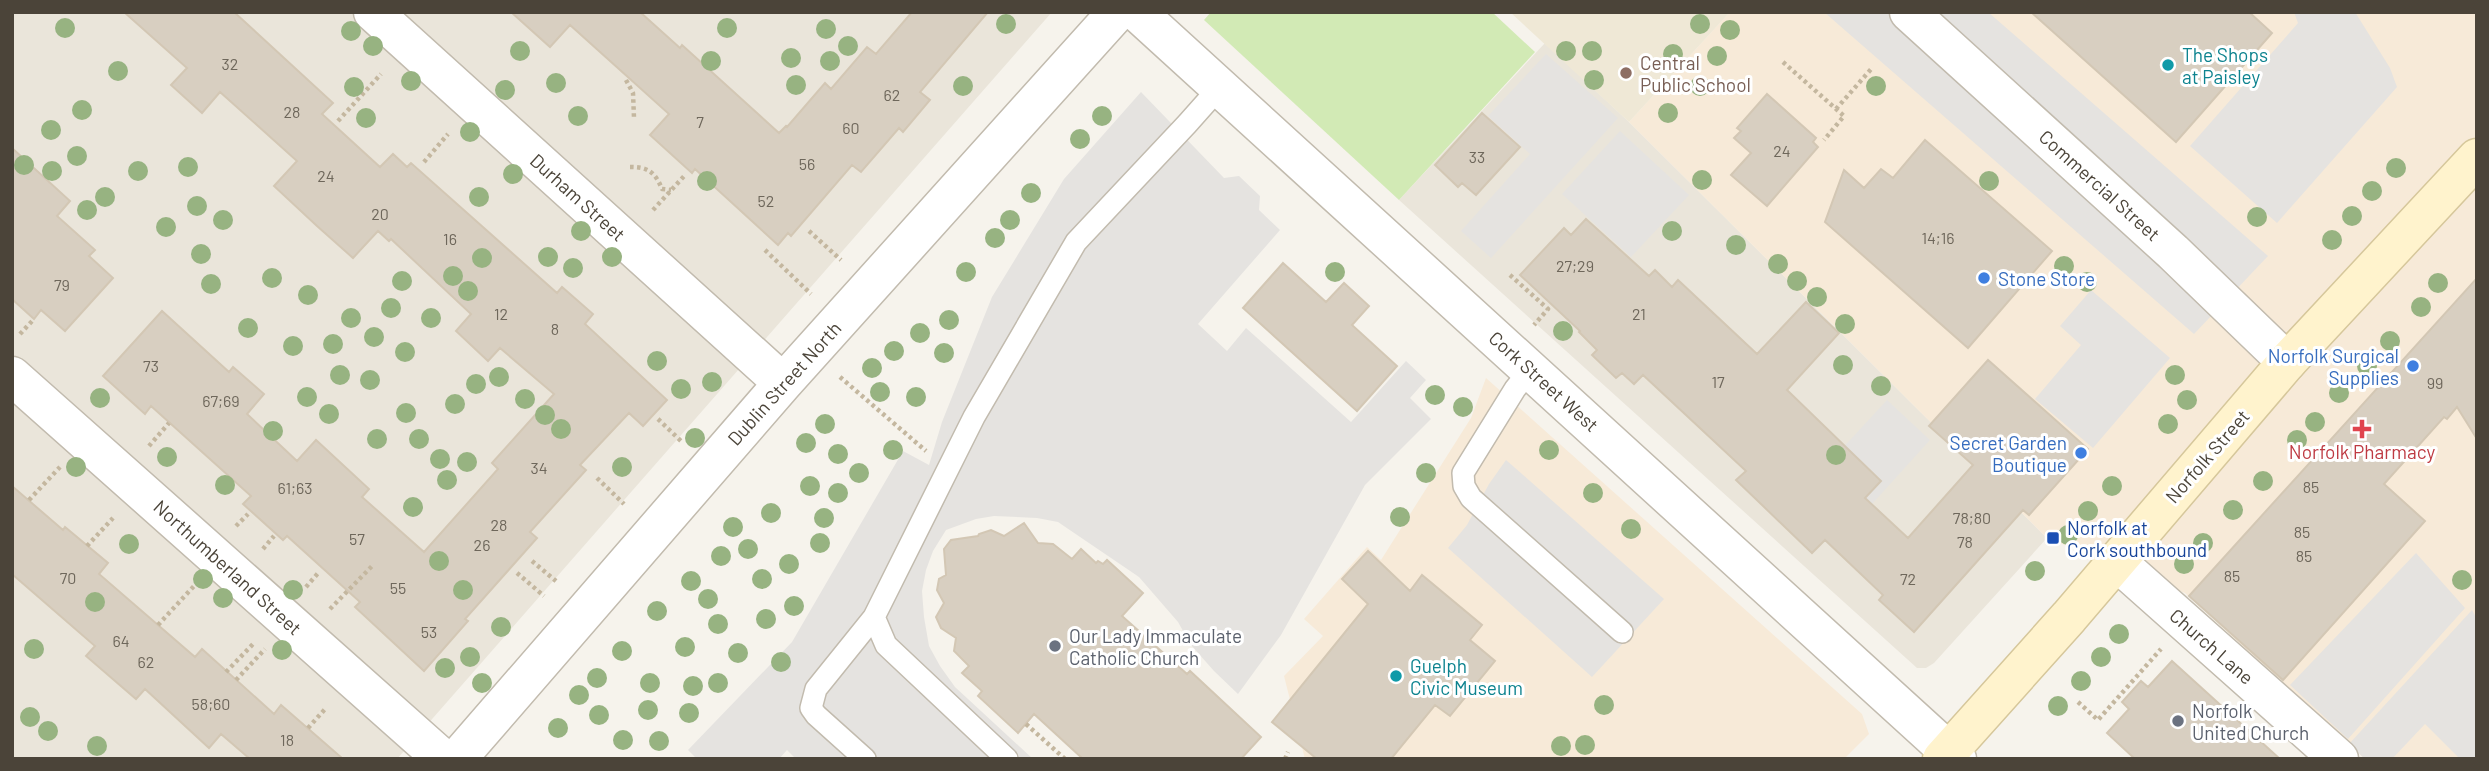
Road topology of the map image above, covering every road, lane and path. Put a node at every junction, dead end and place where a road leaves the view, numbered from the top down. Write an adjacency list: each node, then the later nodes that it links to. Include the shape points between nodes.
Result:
1 (373, 12): 33 (street, Durham Street)
2 (1117, 12): 33 (street, Dublin Street North)
3 (1137, 12): 9 (street, Cork Street West)
4 (1909, 12): 29 (street, Commercial Street)
5 (1783, 62): 10 (path)
6 (1873, 67): 10 (path)
7 (381, 74): 12 (path)
8 (626, 80): 11 (path, via 633,93)
9 (1219, 88): 30 (street, Cork Street West); 58 (lane, via 1076,242 974,417)
10 (1836, 109): 14 (path, via 1844,116)
11 (634, 118)
12 (338, 121)
13 (448, 134): 16 (path)
14 (1824, 140)
15 (2477, 158): 29 (main road, Norfolk Street)
16 (424, 162)
17 (630, 167): 19 (path, via 645,167 662,189)
18 (686, 174): 19 (path)
19 (671, 190): 20 (path)
20 (653, 210)
21 (809, 231): 23 (path)
22 (765, 250): 25 (path)
23 (841, 260)
24 (1510, 275): 27 (path, via 1548,309)
25 (811, 294)
26 (34, 319): 28 (path)
27 (1531, 328)
28 (20, 334)
29 (2287, 362): 50 (main road, Norfolk Street)
30 (1531, 369): 60 (lane, via 1463,473 1464,486 1471,498); 72 (street, Cork Street West)
31 (834, 371): 36 (path)
32 (12, 376): 61 (street, Northumberland Street)
33 (783, 383): 74 (street, Dublin Street North)
34 (658, 419): 37 (path)
35 (169, 423): 38 (path)
36 (905, 432)
37 (681, 441)
38 (147, 448)
39 (61, 467): 41 (path)
40 (597, 478): 42 (path)
41 (29, 500)
42 (624, 504)
43 (248, 514): 45 (path)
44 (116, 515): 47 (path)
45 (236, 527)
46 (274, 536): 48 (path)
47 (87, 546)
48 (262, 551)
49 (532, 561): 54 (path)
50 (2116, 561): 72 (main road, Norfolk Street); 79 (street, Church Lane)
51 (374, 564): 61 (path)
52 (319, 572): 56 (path)
53 (516, 573): 57 (path)
54 (556, 581)
55 (195, 585): 59 (path)
56 (305, 588)
57 (544, 596)
58 (874, 617): 75 (lane, via 816,689 811,708); 76 (lane, via 886,645)
59 (158, 625)
60 (1622, 632)
61 (304, 635): 73 (street, Northumberland Street)
62 (257, 640): 65 (path)
63 (266, 648): 66 (path)
64 (2150, 662): 67 (path, via 2098,720)
65 (226, 672)
66 (236, 680)
67 (2078, 702)
68 (329, 705): 70 (path)
69 (1026, 724): 77 (path)
70 (308, 728)
71 (1288, 752): 78 (path)
72 (1950, 756)
73 (443, 759)
74 (457, 759)
75 (864, 759)
76 (1007, 759)
77 (1065, 759)
78 (1285, 759)
79 (2339, 759)

